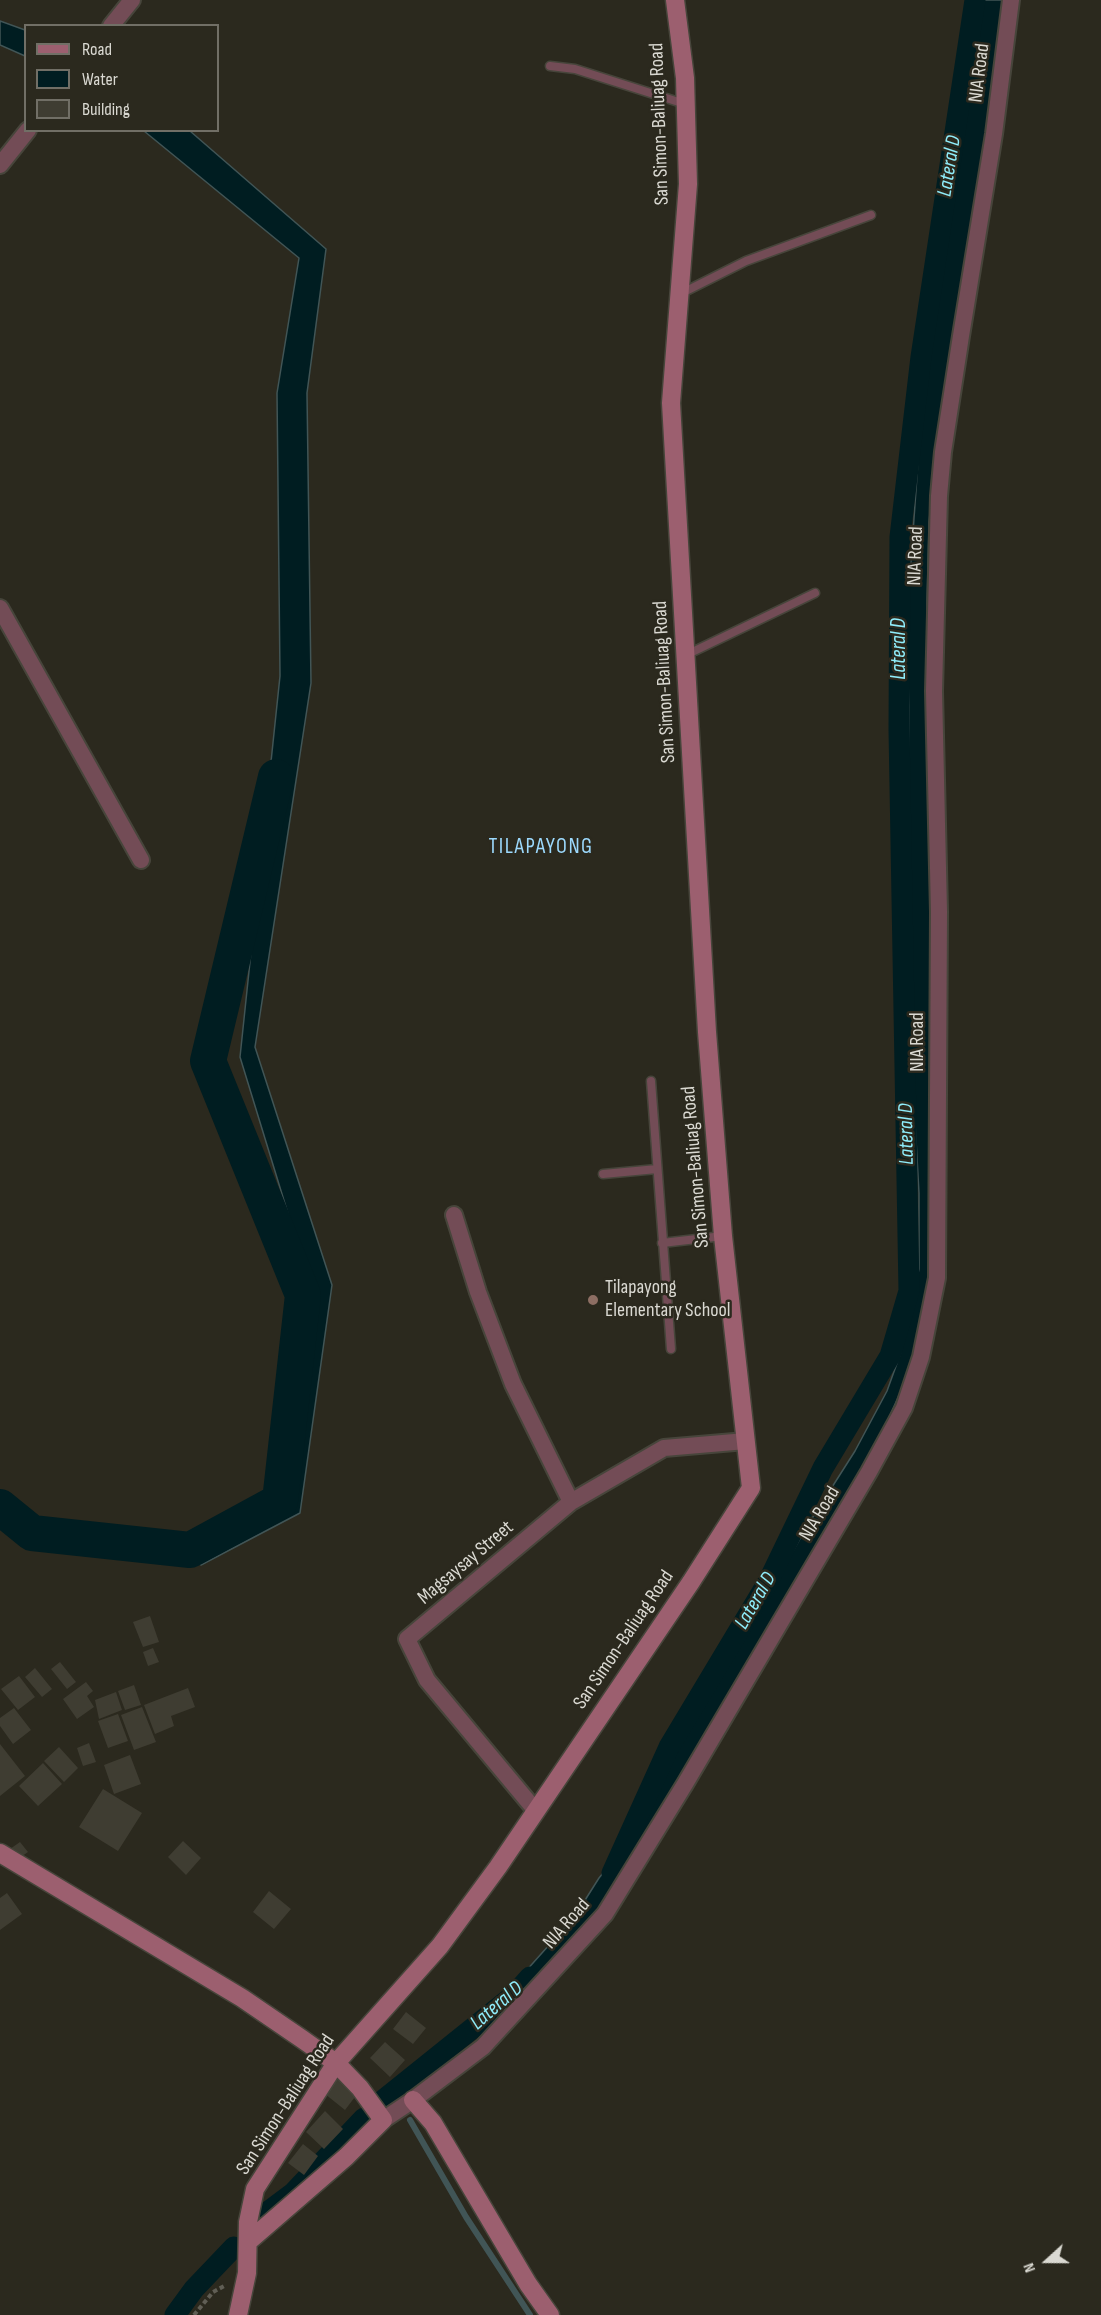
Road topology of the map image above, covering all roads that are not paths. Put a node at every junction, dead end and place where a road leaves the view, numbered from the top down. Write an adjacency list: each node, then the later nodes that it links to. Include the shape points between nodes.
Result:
1 (132, 0): 4 (street)
2 (675, 0): 6 (main road, San Simon-Baliuag Road)
3 (1011, 0): 27 (street, NIA Road, via 939,496 934,690 939,912 938,1278 921,1357 904,1408 884,1446 605,1914 483,2047)
4 (113, 24)
5 (550, 66): 6 (lane, via 575,69)
6 (685, 104): 10 (main road, San Simon-Baliuag Road, via 688,184)
7 (26, 132): 8 (street)
8 (0, 165)
9 (871, 215): 10 (lane, via 746,261)
10 (680, 294): 13 (main road, San Simon-Baliuag Road, via 671,403)
11 (815, 593): 13 (lane)
12 (0, 608): 14 (street)
13 (686, 655): 19 (main road, San Simon-Baliuag Road, via 707,1032)
14 (141, 860)
15 (651, 1081): 16 (lane)
16 (657, 1169): 17 (lane); 20 (lane)
17 (603, 1174)
18 (454, 1215): 23 (street, via 478,1293 513,1384)
19 (723, 1236): 20 (lane); 22 (main road, San Simon-Baliuag Road)
20 (662, 1243): 21 (lane)
21 (671, 1349)
22 (746, 1441): 23 (street, Magsaysay Street, via 664,1448); 24 (main road, San Simon-Baliuag Road, via 751,1488)
23 (571, 1502): 24 (street, Magsaysay Street, via 407,1639 427,1680)
24 (536, 1811): 26 (main road, San Simon-Baliuag Road, via 440,1946)
25 (0, 1853): 26 (main road, via 242,1998)
26 (336, 2063): 28 (main road); 29 (main road, San Simon-Baliuag Road, via 255,2189)
27 (413, 2100): 28 (street, NIA Road); 31 (main road, via 433,2123)
28 (383, 2120): 29 (main road)
29 (249, 2241): 30 (main road, San Simon-Baliuag Road)
30 (238, 2315)
31 (549, 2315)

